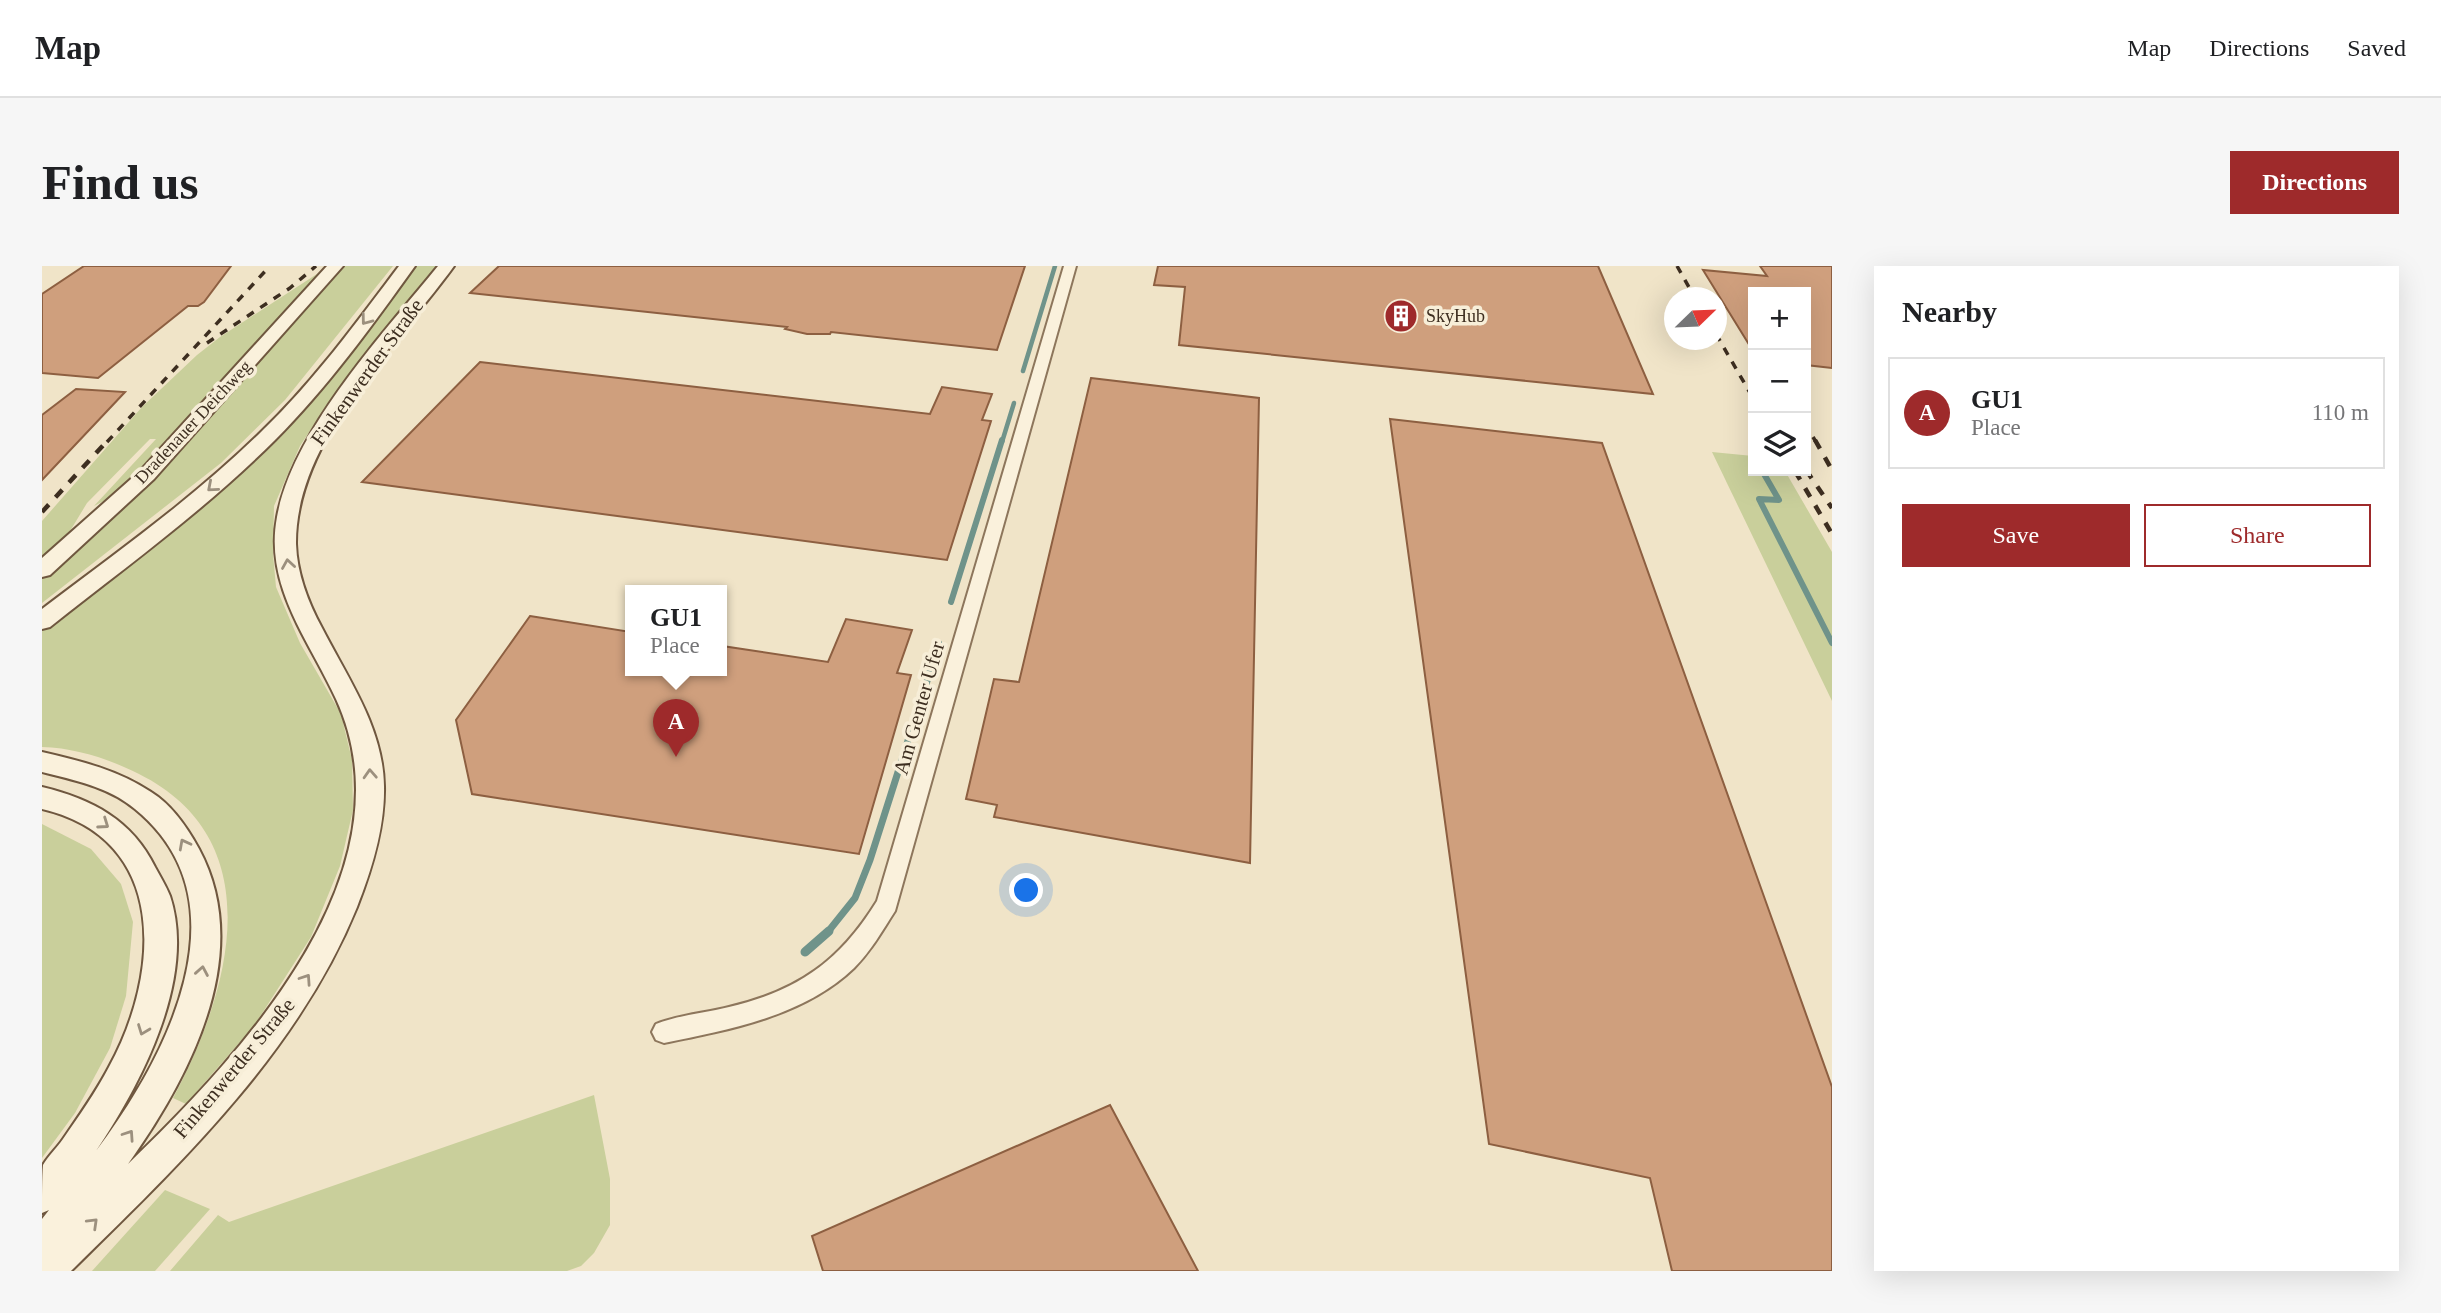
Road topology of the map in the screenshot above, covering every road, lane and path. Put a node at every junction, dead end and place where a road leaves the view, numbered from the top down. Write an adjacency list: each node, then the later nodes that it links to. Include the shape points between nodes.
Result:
1 (335, 266): 5 (main road, Dradenauer Deichweg, via 147,475)
2 (407, 266): 6 (main road, Finkenwerder Straße, one-way to 6, via 316,384 269,436 208,491)
3 (446, 266): 12 (main road, Finkenwerder Straße, one-way to 3, via 152,1166 244,1064 314,967 341,911 366,841 371,772 357,713 295,597 287,569 286,516 314,443)
4 (1070, 266): 9 (street, Am Genter Ufer, via 887,904 876,926 846,962 805,991 725,1020)
5 (42, 570)
6 (42, 621)
7 (42, 762): 11 (main road, one-way to 7, via 119,1149 171,1065 196,1000 206,942 200,877 178,833 152,805 119,784 69,766)
8 (42, 798): 10 (main road, one-way to 10, via 99,819 124,840 155,891 161,939 146,1024 128,1067 71,1159)
9 (664, 1032)
10 (42, 1195)
11 (42, 1248)
12 (44, 1271)

